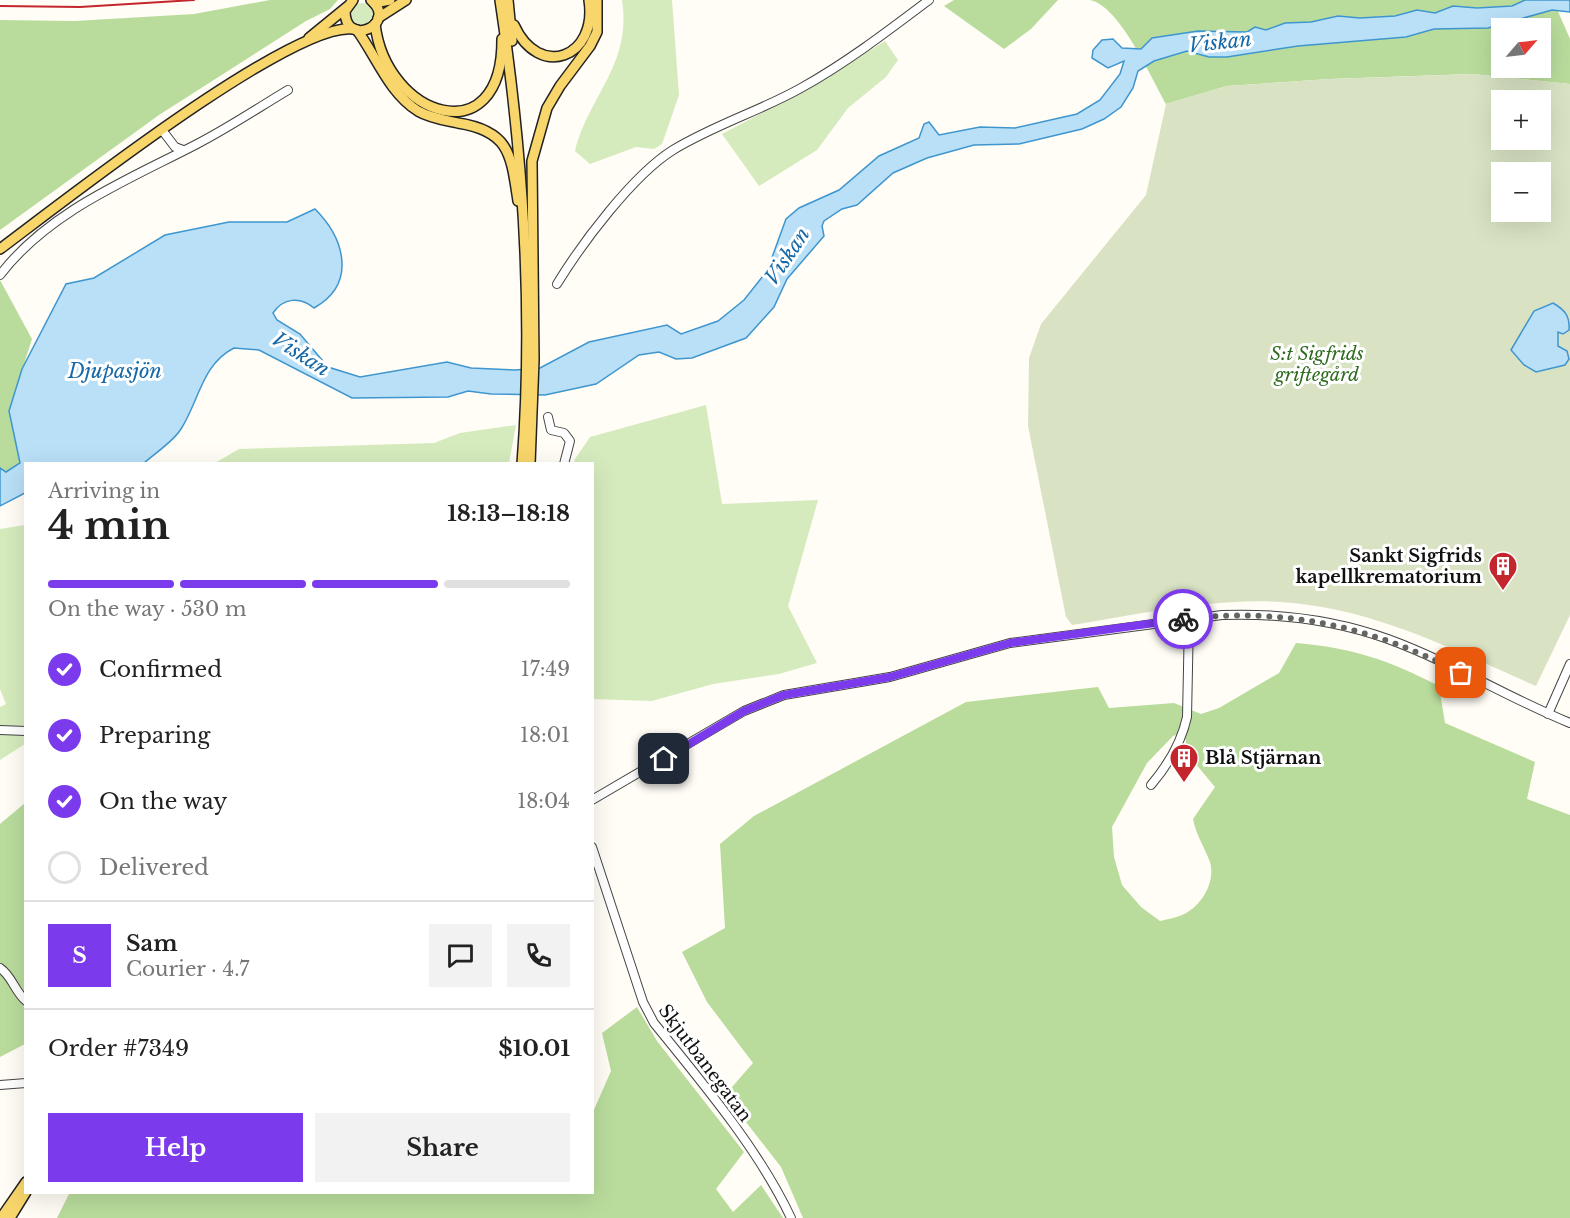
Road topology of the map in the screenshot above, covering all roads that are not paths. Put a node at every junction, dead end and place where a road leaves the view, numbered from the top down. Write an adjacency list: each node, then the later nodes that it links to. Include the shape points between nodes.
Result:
1 (390, 0): 6 (main road)
2 (406, 0): 10 (main road)
3 (589, 0): 9 (main road, via 587,34 575,49 559,56 532,51 519,38)
4 (597, 0): 16 (main road, via 598,21 590,46 553,97 536,139)
5 (929, 0): 19 (street, via 801,89 662,157 625,194)
6 (372, 2): 10 (main road)
7 (350, 3): 11 (main road, via 347,21); 12 (main road)
8 (502, 3): 9 (main road); 10 (main road, via 500,73 483,99 459,110 430,108 412,96 384,57); 16 (main road)
9 (511, 19): 16 (main road)
10 (376, 21): 11 (main road, via 368,30)
11 (355, 29): 12 (main road, via 335,29); 16 (main road, via 392,86 410,105 429,117 490,131 501,141 511,161 519,213)
12 (307, 39): 14 (main road)
13 (288, 90): 15 (street)
14 (162, 130): 15 (street, via 175,147); 17 (main road)
15 (183, 150): 18 (street, via 94,195 20,252)
16 (528, 226): 21 (main road)
17 (0, 249)
18 (0, 275)
19 (557, 284)
20 (548, 417): 24 (street, via 551,430 564,433 570,441)
21 (528, 429): 22 (main road); 23 (main road)
22 (522, 462)
23 (530, 462)
24 (565, 462)
25 (1189, 619): 27 (street, via 1256,614 1354,630 1426,655); 31 (street, via 1184,732); 32 (street, via 1010,643 890,677 771,699)
26 (1570, 664): 27 (street)
27 (1548, 714): 28 (street)
28 (1570, 723)
29 (0, 730): 30 (street)
30 (24, 731)
31 (1151, 785)
32 (594, 799)
33 (594, 853): 42 (street, Skjutbanegatan, via 642,1002 760,1161)
34 (0, 968): 35 (street)
35 (24, 1000)
36 (24, 1083): 37 (street)
37 (0, 1085)
38 (24, 1185): 40 (main road)
39 (25, 1194): 41 (main road)
40 (1, 1218)
41 (10, 1218)
42 (791, 1218)

